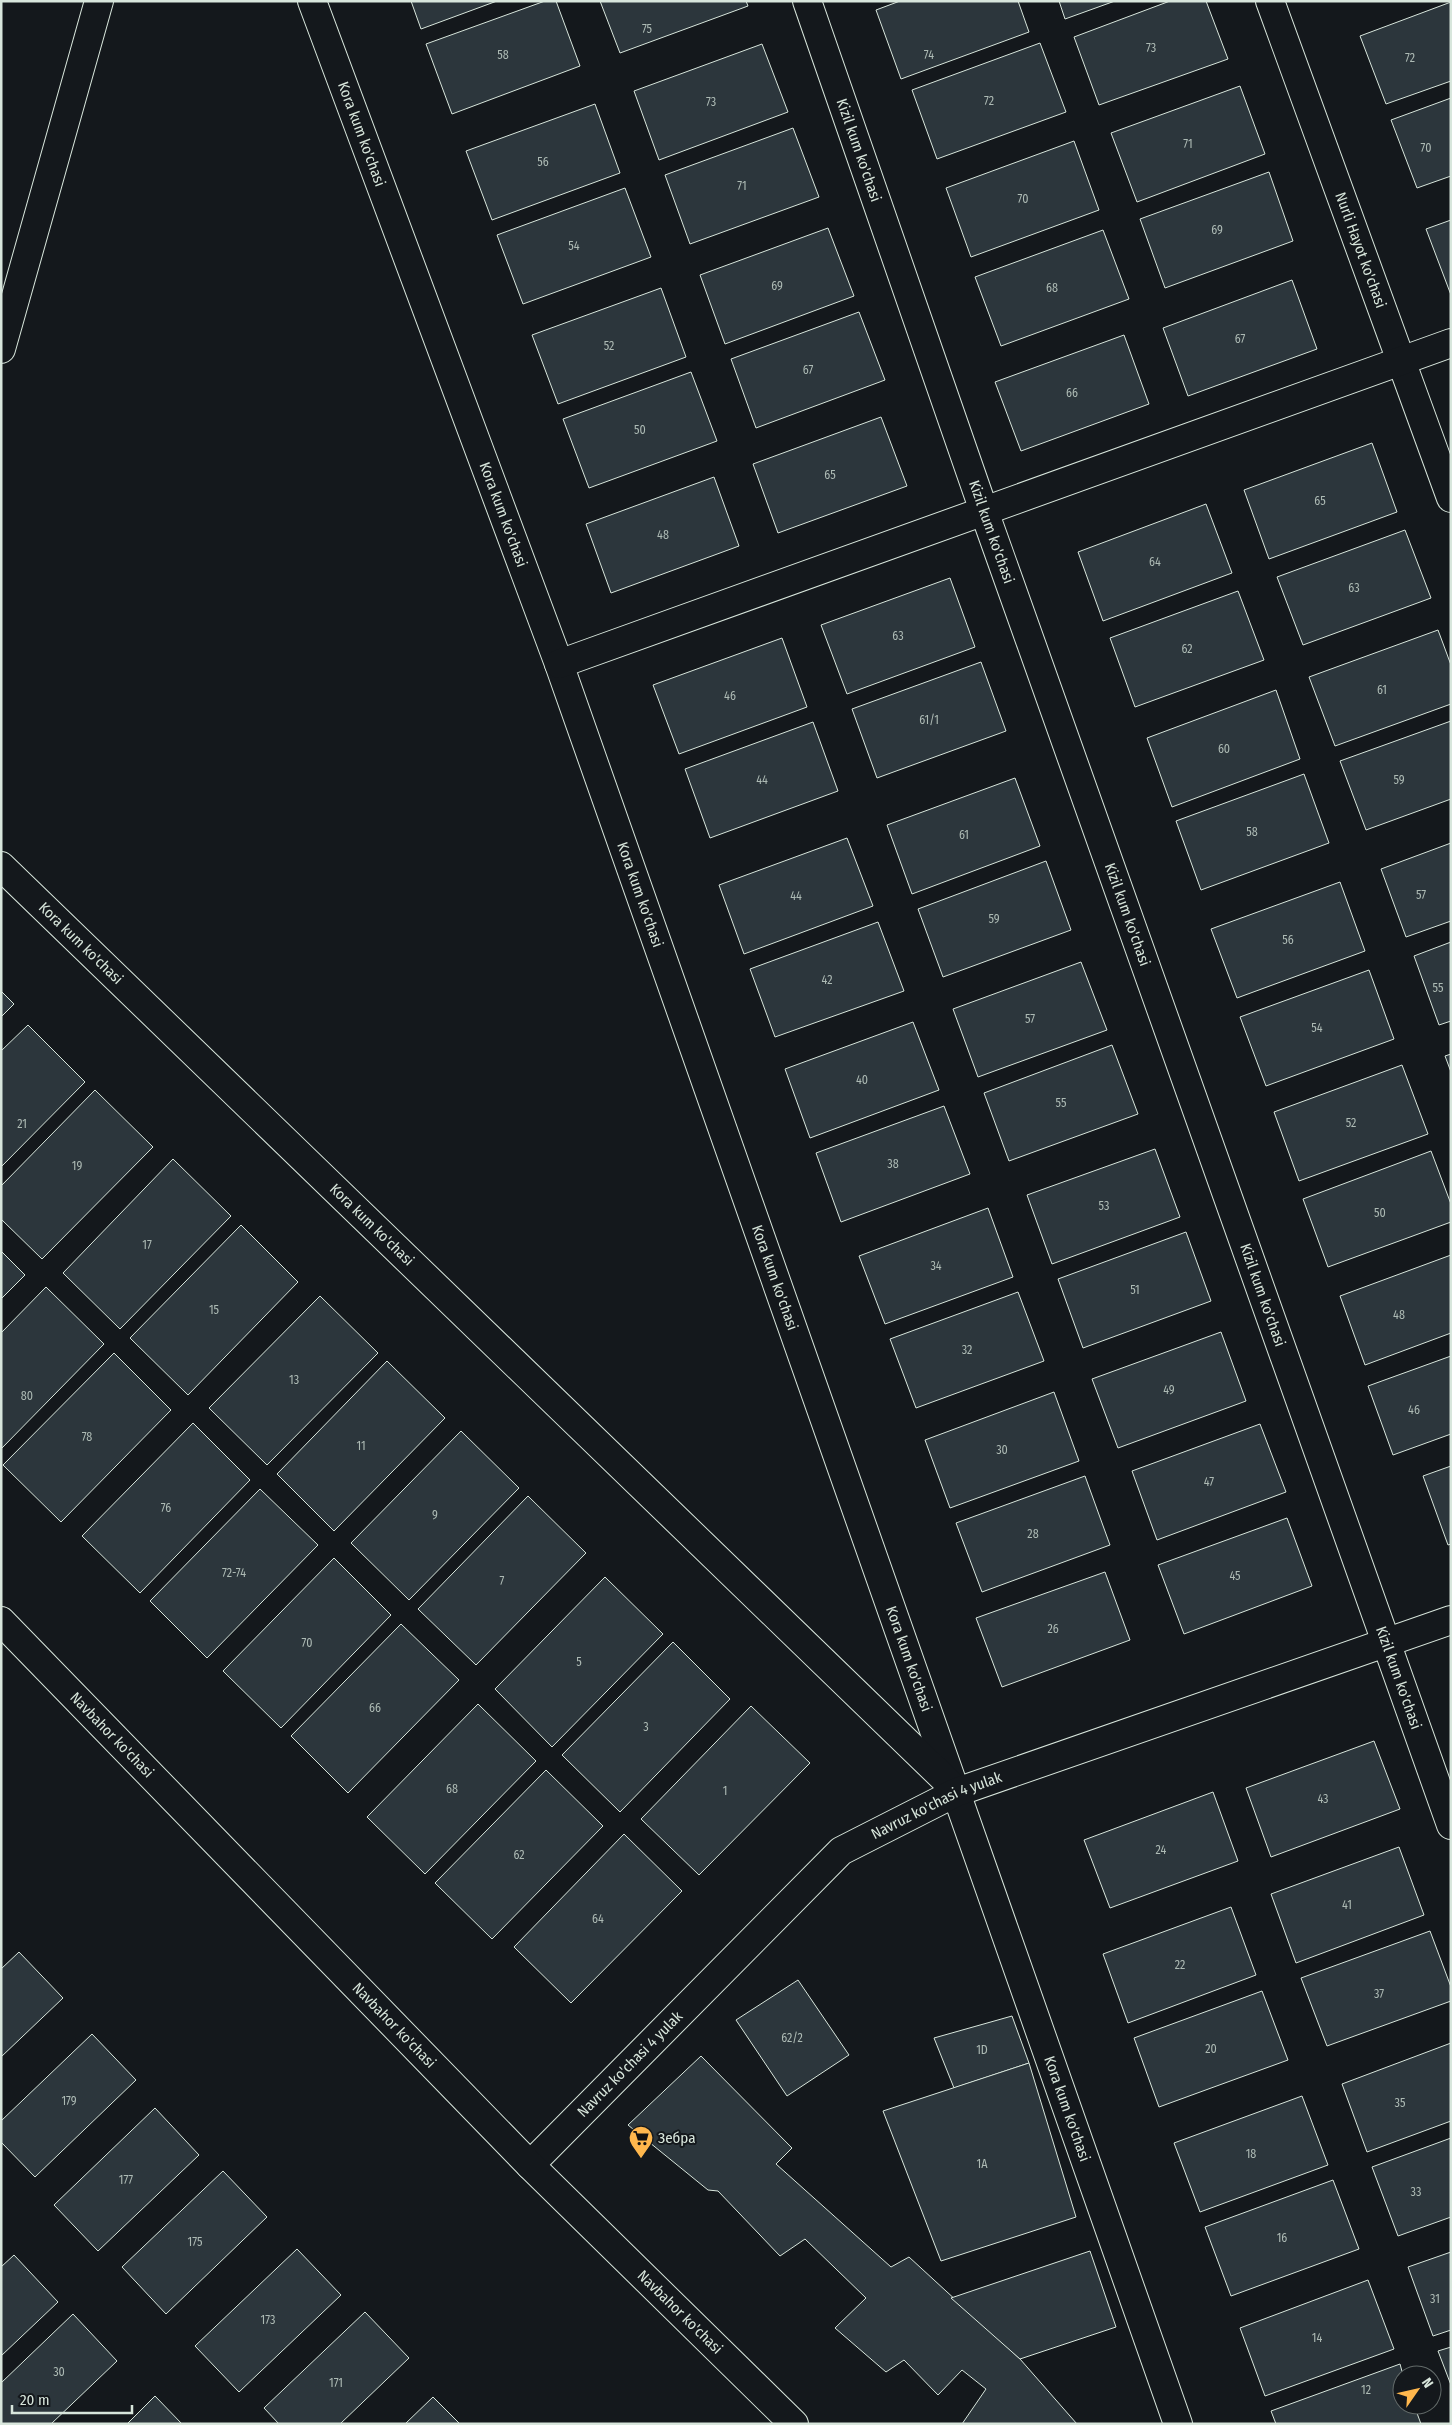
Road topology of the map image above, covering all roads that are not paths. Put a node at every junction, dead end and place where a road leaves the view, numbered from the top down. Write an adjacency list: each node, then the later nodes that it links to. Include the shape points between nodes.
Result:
1 (100, 1): 6 (street)
2 (312, 1): 10 (street, Kora kum ko'chasi)
3 (807, 1): 9 (street, Kizil kum ko'chasi)
4 (1270, 1): 7 (street, Nurli Hayot ko'chasi)
5 (1451, 343): 7 (street)
6 (1, 348)
7 (1401, 361): 8 (street, Nurli Hayot ko'chasi); 9 (street)
8 (1451, 498)
9 (984, 511): 10 (street); 14 (street, Kizil kum ko'chasi)
10 (559, 664): 15 (street, Kora kum ko'chasi)
11 (1, 866): 15 (street, Kora kum ko'chasi)
12 (1451, 1620): 14 (street, Navruz ko'chasi 4 yulak)
13 (1, 1621): 17 (street, Navbahor ko'chasi)
14 (1386, 1643): 15 (street, Navruz ko'chasi 4 yulak); 16 (street, Kizil kum ko'chasi)
15 (957, 1792): 17 (street, Navruz ko'chasi 4 yulak, via 841,1850); 19 (street, Kora kum ko'chasi)
16 (1451, 1825)
17 (530, 2165): 18 (street, Navbahor ko'chasi)
18 (794, 2424)
19 (1178, 2424)

